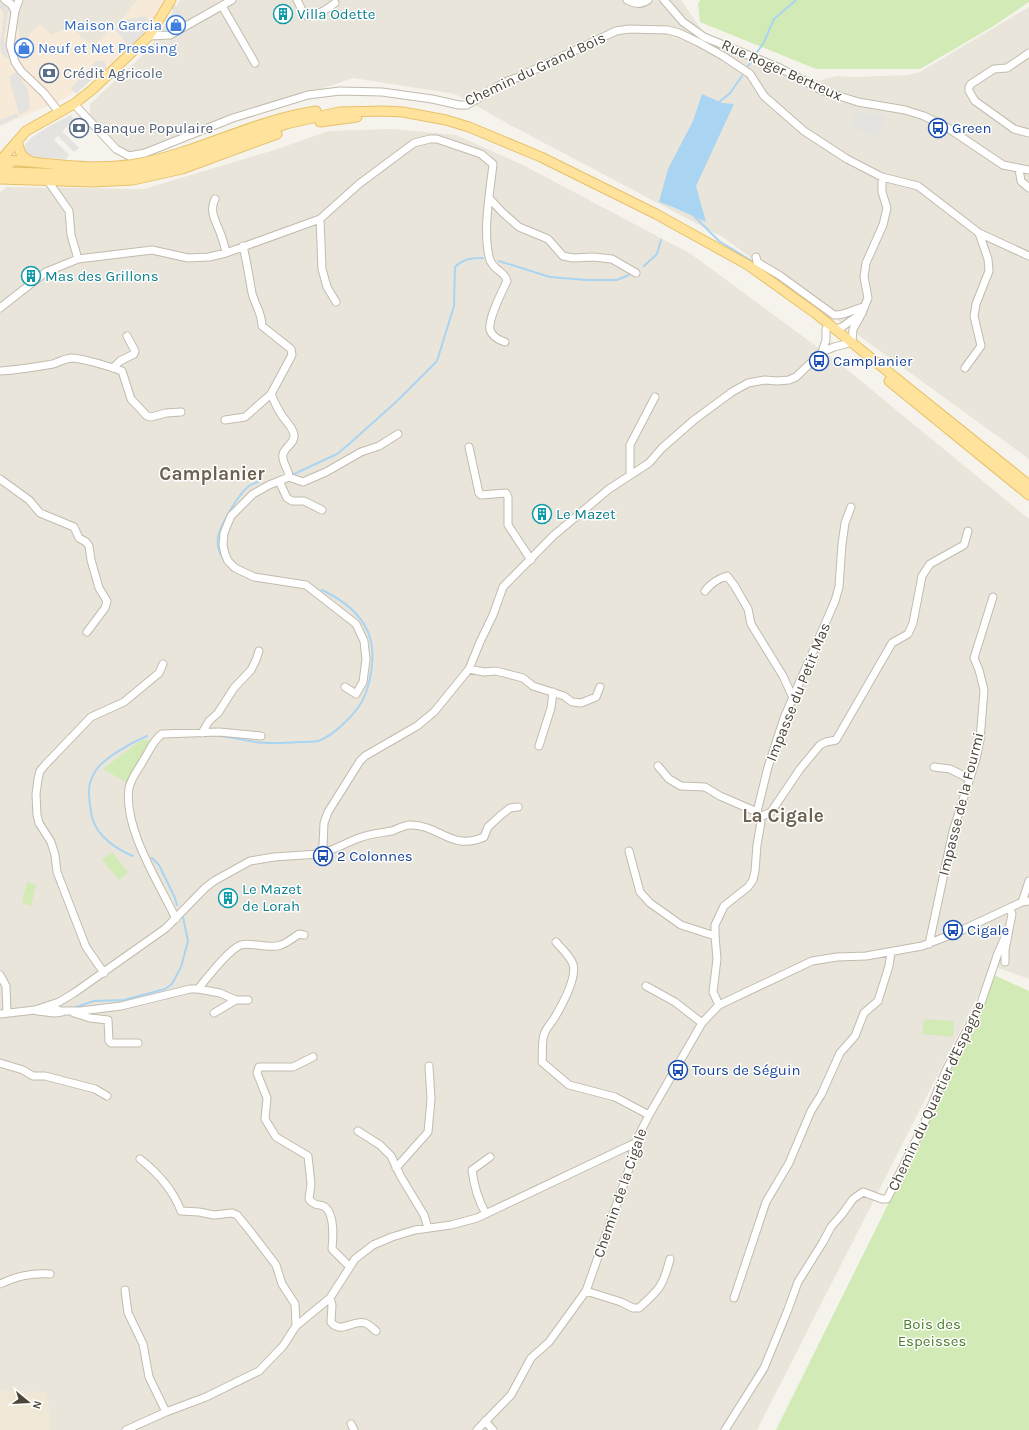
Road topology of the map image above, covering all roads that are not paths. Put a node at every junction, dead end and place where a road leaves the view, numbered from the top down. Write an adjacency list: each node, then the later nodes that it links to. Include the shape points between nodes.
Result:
1 (5, 0): 11 (street)
2 (19, 0): 11 (street)
3 (171, 0): 12 (main road)
4 (232, 0): 10 (street)
5 (297, 0): 9 (street, via 307,16 321,12)
6 (628, 0): 7 (street, via 636,4)
7 (648, 0)
8 (664, 0): 24 (street, Rue Roger Bertreux, via 683,22 704,37 780,68 821,90 858,102 924,116 948,128 1003,165)
9 (335, 3)
10 (222, 6): 12 (street, via 170,36); 14 (street)
11 (15, 11): 16 (street, via 10,45 15,62)
12 (149, 36): 15 (main road)
13 (1029, 53): 18 (street, via 1008,68 994,69 969,87 975,101 1014,129)
14 (255, 63)
15 (74, 104): 16 (main road); 27 (street, Chemin du Grand Bois, via 116,149 130,156 145,153 233,118 314,94 340,91 382,92 467,105 505,82 616,31 668,30 698,42 750,74 764,96 804,131 847,159)
16 (59, 112): 19 (main road, via 26,131)
17 (339, 112): 20 (main road, via 384,111 421,114 469,127); 23 (main road, via 315,111 283,117 179,153 140,163 92,166); 26 (main road, via 286,124 180,162 151,169 94,175)
18 (1029, 133)
19 (17, 141): 22 (main road); 23 (main road, via 21,154)
20 (515, 146): 28 (main road, via 417,119 344,118 298,127 182,169 158,175 133,180 99,182); 43 (main road, via 656,214 719,249)
21 (13, 161): 22 (main road); 23 (main road); 26 (main road, via 3,169 2,173)
22 (0, 162)
23 (32, 162)
24 (1019, 169): 25 (street, Rue Roger Bertreux); 29 (street, via 1021,181)
25 (1029, 170)
26 (6, 177): 28 (main road)
27 (882, 177): 33 (street, Chemin du Grand Bois, via 918,186); 42 (street, via 882,192 887,208 883,225 866,263 864,277 868,298)
28 (48, 181): 38 (street, via 69,211 70,234)
29 (1029, 188)
30 (490, 198): 32 (street, via 493,164 481,154 430,138 414,143 359,184); 39 (street, via 519,227 548,239 563,256 612,259); 45 (street, via 486,232 490,259 494,268 506,276 507,280 493,314 490,330)
31 (215, 199): 35 (street, via 212,205 214,217)
32 (320, 219): 34 (street); 40 (street, via 322,269 327,287)
33 (979, 233): 36 (street, Chemin du Grand Bois); 49 (street, via 989,271 974,316 981,346)
34 (243, 246): 35 (street); 51 (street, via 252,295 262,318 262,326 291,349 292,355)
35 (226, 253): 38 (street, via 188,258 152,250)
36 (1029, 256)
37 (756, 257): 42 (street, via 757,262 834,315 840,316 855,308)
38 (78, 259): 41 (street, via 46,272)
39 (636, 273)
40 (336, 302)
41 (0, 308)
42 (863, 310): 43 (street, via 842,327); 46 (street)
43 (830, 329): 46 (main road); 47 (street)
44 (127, 336): 48 (street, via 135,351 134,354 120,360)
45 (505, 342)
46 (849, 344): 47 (street); 61 (main road); 62 (main road)
47 (822, 352): 58 (street, via 796,377 789,380 748,383 732,392 694,420 649,463)
48 (113, 368): 50 (street, via 72,358 44,365); 53 (street, via 122,371 131,399 147,416)
49 (965, 368)
50 (0, 370)
51 (271, 394): 54 (street, via 245,417); 57 (street, via 294,435 282,459)
52 (655, 397): 58 (street, via 630,445)
53 (181, 412)
54 (224, 420)
55 (398, 434): 57 (street, via 379,446 360,452 304,482)
56 (469, 447): 66 (street, via 479,493 481,496 506,493 508,525)
57 (289, 475): 60 (street)
58 (630, 475): 66 (street, via 609,489 553,536)
59 (0, 479): 69 (street, via 29,500 40,513 74,527 78,539 90,546 91,560 107,601 106,608)
60 (279, 481): 64 (street, via 287,498 292,502 304,501); 73 (street, via 253,494 232,516 224,533 225,554 228,562 235,568 252,576 306,585 356,624 364,641 366,659 363,682 356,694)
61 (1029, 485)
62 (1029, 495)
63 (851, 506): 76 (street, Impasse du Petit Mas, via 842,544 839,587)
64 (322, 510)
65 (968, 531): 84 (street, via 964,545 930,564 922,576 913,623 908,634 892,643 836,740 820,745 771,812)
66 (531, 560): 72 (street, via 502,588 493,616)
67 (704, 591): 76 (street, via 713,582 727,576 748,609 751,624 783,676)
68 (993, 597): 82 (street, Impasse de la Fourmi, via 974,658 984,690 980,740)
69 (87, 632)
70 (258, 651): 77 (street, via 251,670 234,688)
71 (163, 664): 98 (street, via 159,673 124,702 91,717 40,771 38,779 36,794 40,823 54,851 57,872 86,947)
72 (469, 669): 75 (street, via 503,672); 86 (street, via 434,712 360,761 328,812 324,823 323,845)
73 (345, 687)
74 (600, 687): 75 (street, via 596,697 581,703 572,702)
75 (553, 692): 79 (street, via 551,708)
76 (792, 698): 84 (street, Impasse du Petit Mas, via 768,767)
77 (202, 733): 78 (street); 90 (street, via 158,736 129,789 133,827)
78 (260, 736)
79 (539, 746)
80 (658, 766): 84 (street, via 669,779 681,786 705,787)
81 (934, 767): 82 (street, via 950,769)
82 (970, 779): 95 (street, Impasse de la Fourmi, via 953,831)
83 (518, 807): 86 (street, via 506,810 490,825 484,837 479,839 456,841 430,829 412,825 359,838)
84 (759, 814): 93 (street, Impasse du Petit Mas, via 761,822 753,880 724,906 715,925)
85 (629, 851): 93 (street, via 640,892 650,903 681,925)
86 (319, 854): 90 (street, via 250,861 205,888)
87 (1029, 881): 88 (street)
88 (1025, 901): 89 (street, Chemin de la Cigale)
89 (1009, 908): 91 (street, via 1012,914); 95 (street, Chemin de la Cigale)
90 (176, 919): 98 (street)
91 (1007, 934): 97 (street); 140 (street, Chemin du Quartier d'Espagne, via 981,1003 946,1070 924,1124 887,1199 863,1192 853,1199 831,1227 798,1282 764,1368)
92 (304, 935): 101 (street, via 299,934 284,945 274,948 246,944 240,946 218,964)
93 (715, 936): 105 (street, Impasse du Petit Mas, via 718,959 714,992)
94 (556, 942): 117 (street, via 572,962 573,976 556,1016 545,1031 542,1062 569,1085 615,1097)
95 (929, 944): 96 (street, Chemin de la Cigale)
96 (891, 952): 105 (street, Chemin de la Cigale, via 812,960); 132 (street, via 878,1001 864,1013 855,1036 840,1053 789,1163 766,1202)
97 (1005, 962)
98 (104, 973): 104 (street)
99 (0, 975): 109 (street, via 6,986)
100 (646, 986): 111 (street, via 675,1002)
101 (198, 989): 102 (street, via 220,993); 108 (street, via 121,1006)
102 (236, 1000): 103 (street); 110 (street)
103 (248, 1000)
104 (59, 1002): 106 (street); 108 (street)
105 (719, 1005): 111 (street, Chemin de la Cigale)
106 (50, 1006): 107 (street); 108 (street)
107 (35, 1010): 108 (street, via 55,1013); 109 (street)
108 (67, 1011): 112 (street, via 108,1020 111,1043)
109 (3, 1013)
110 (214, 1013)
111 (702, 1023): 117 (street, Chemin de la Cigale)
112 (138, 1043)
113 (313, 1057): 126 (street, via 293,1067 259,1067 257,1073 267,1098 264,1119 276,1137 308,1156 311,1184 309,1199 314,1205 326,1208 331,1218 332,1250)
114 (0, 1063): 116 (street, via 33,1076 45,1076 95,1089)
115 (429, 1066): 122 (street, via 431,1099 428,1132)
116 (107, 1096)
117 (649, 1115): 119 (street, Chemin de la Cigale)
118 (358, 1131): 122 (street, via 380,1145 391,1156)
119 (635, 1143): 123 (street); 130 (street, Chemin de la Cigale, via 628,1172)
120 (490, 1157): 123 (street, via 472,1170 478,1199)
121 (140, 1159): 133 (street, via 164,1182 176,1198 181,1211 237,1215 276,1265 282,1284 295,1304)
122 (396, 1168): 124 (street, via 424,1215)
123 (486, 1214): 124 (street, via 451,1225)
124 (428, 1228): 126 (street, via 406,1232 374,1245)
125 (670, 1259): 130 (street, via 661,1286 639,1308)
126 (350, 1266): 131 (street)
127 (50, 1274): 128 (street, via 33,1273)
128 (0, 1284)
129 (125, 1290): 135 (street, via 128,1313 143,1344 150,1377)
130 (586, 1291): 136 (street, Chemin de la Cigale, via 549,1342 531,1358 511,1395)
131 (330, 1298): 133 (street); 134 (street, via 333,1325 343,1327 366,1323)
132 (734, 1298)
133 (296, 1326): 135 (street, via 283,1346 259,1371 206,1397)
134 (376, 1331)
135 (166, 1412): 137 (street)
136 (485, 1421): 138 (street, Chemin de la Cigale); 139 (street)
137 (126, 1430)
138 (477, 1430)
139 (493, 1430)
140 (725, 1430)

